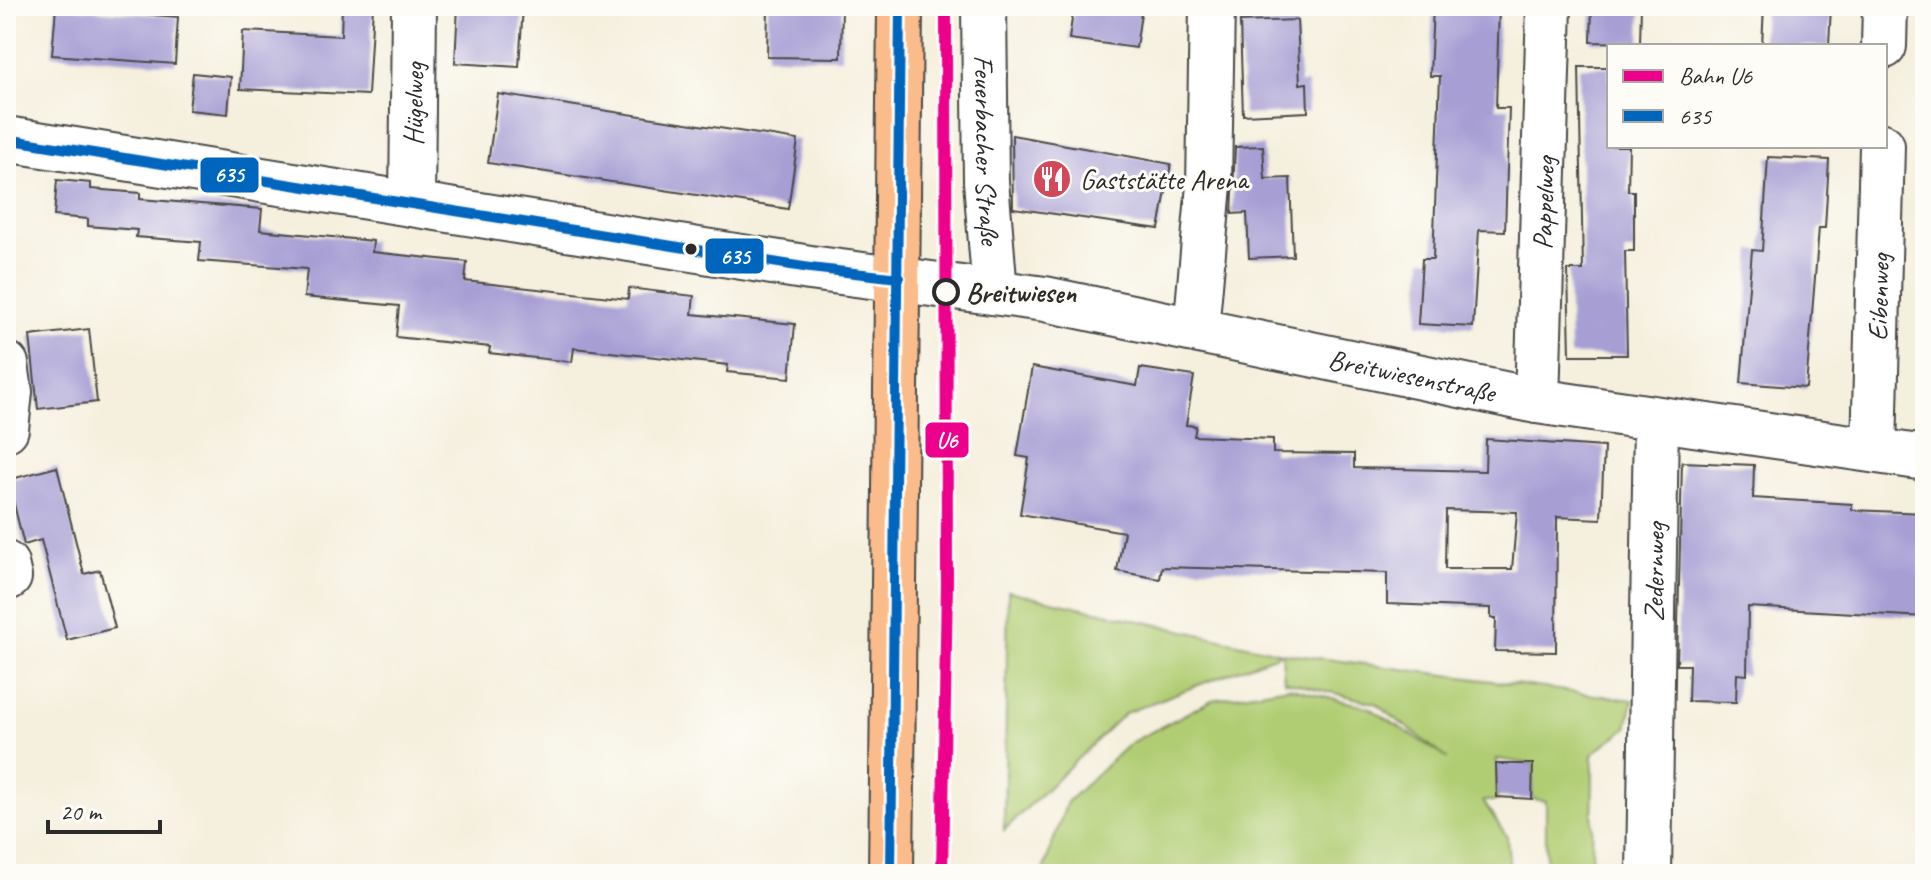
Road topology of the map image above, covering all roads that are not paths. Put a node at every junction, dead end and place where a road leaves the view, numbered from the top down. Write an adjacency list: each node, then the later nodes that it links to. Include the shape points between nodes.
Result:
1 (414, 6): 10 (street, Hügelweg)
2 (900, 6): 11 (main road)
3 (984, 6): 12 (street, Feuerbacher Straße, via 986,181)
4 (1212, 6): 13 (street, via 1209,185)
5 (1549, 6): 15 (street, Pappelweg)
6 (1885, 6): 7 (street)
7 (1884, 44)
8 (6, 139): 10 (street, Breitwiesenstraße)
9 (1882, 148): 18 (street, Eibenweg)
10 (412, 204): 11 (street, Breitwiesenstraße)
11 (899, 278): 12 (street, Breitwiesenstraße); 20 (main road)
12 (995, 292): 13 (street, Breitwiesenstraße)
13 (1196, 330): 15 (street, Breitwiesenstraße)
14 (6, 364): 17 (street)
15 (1537, 401): 16 (street, Breitwiesenstraße)
16 (1656, 420): 18 (street, Breitwiesenstraße); 21 (street, Zedernweg)
17 (6, 429)
18 (1874, 449): 19 (street, Breitwiesenstraße)
19 (1925, 458)
20 (891, 874)
21 (1649, 874)

